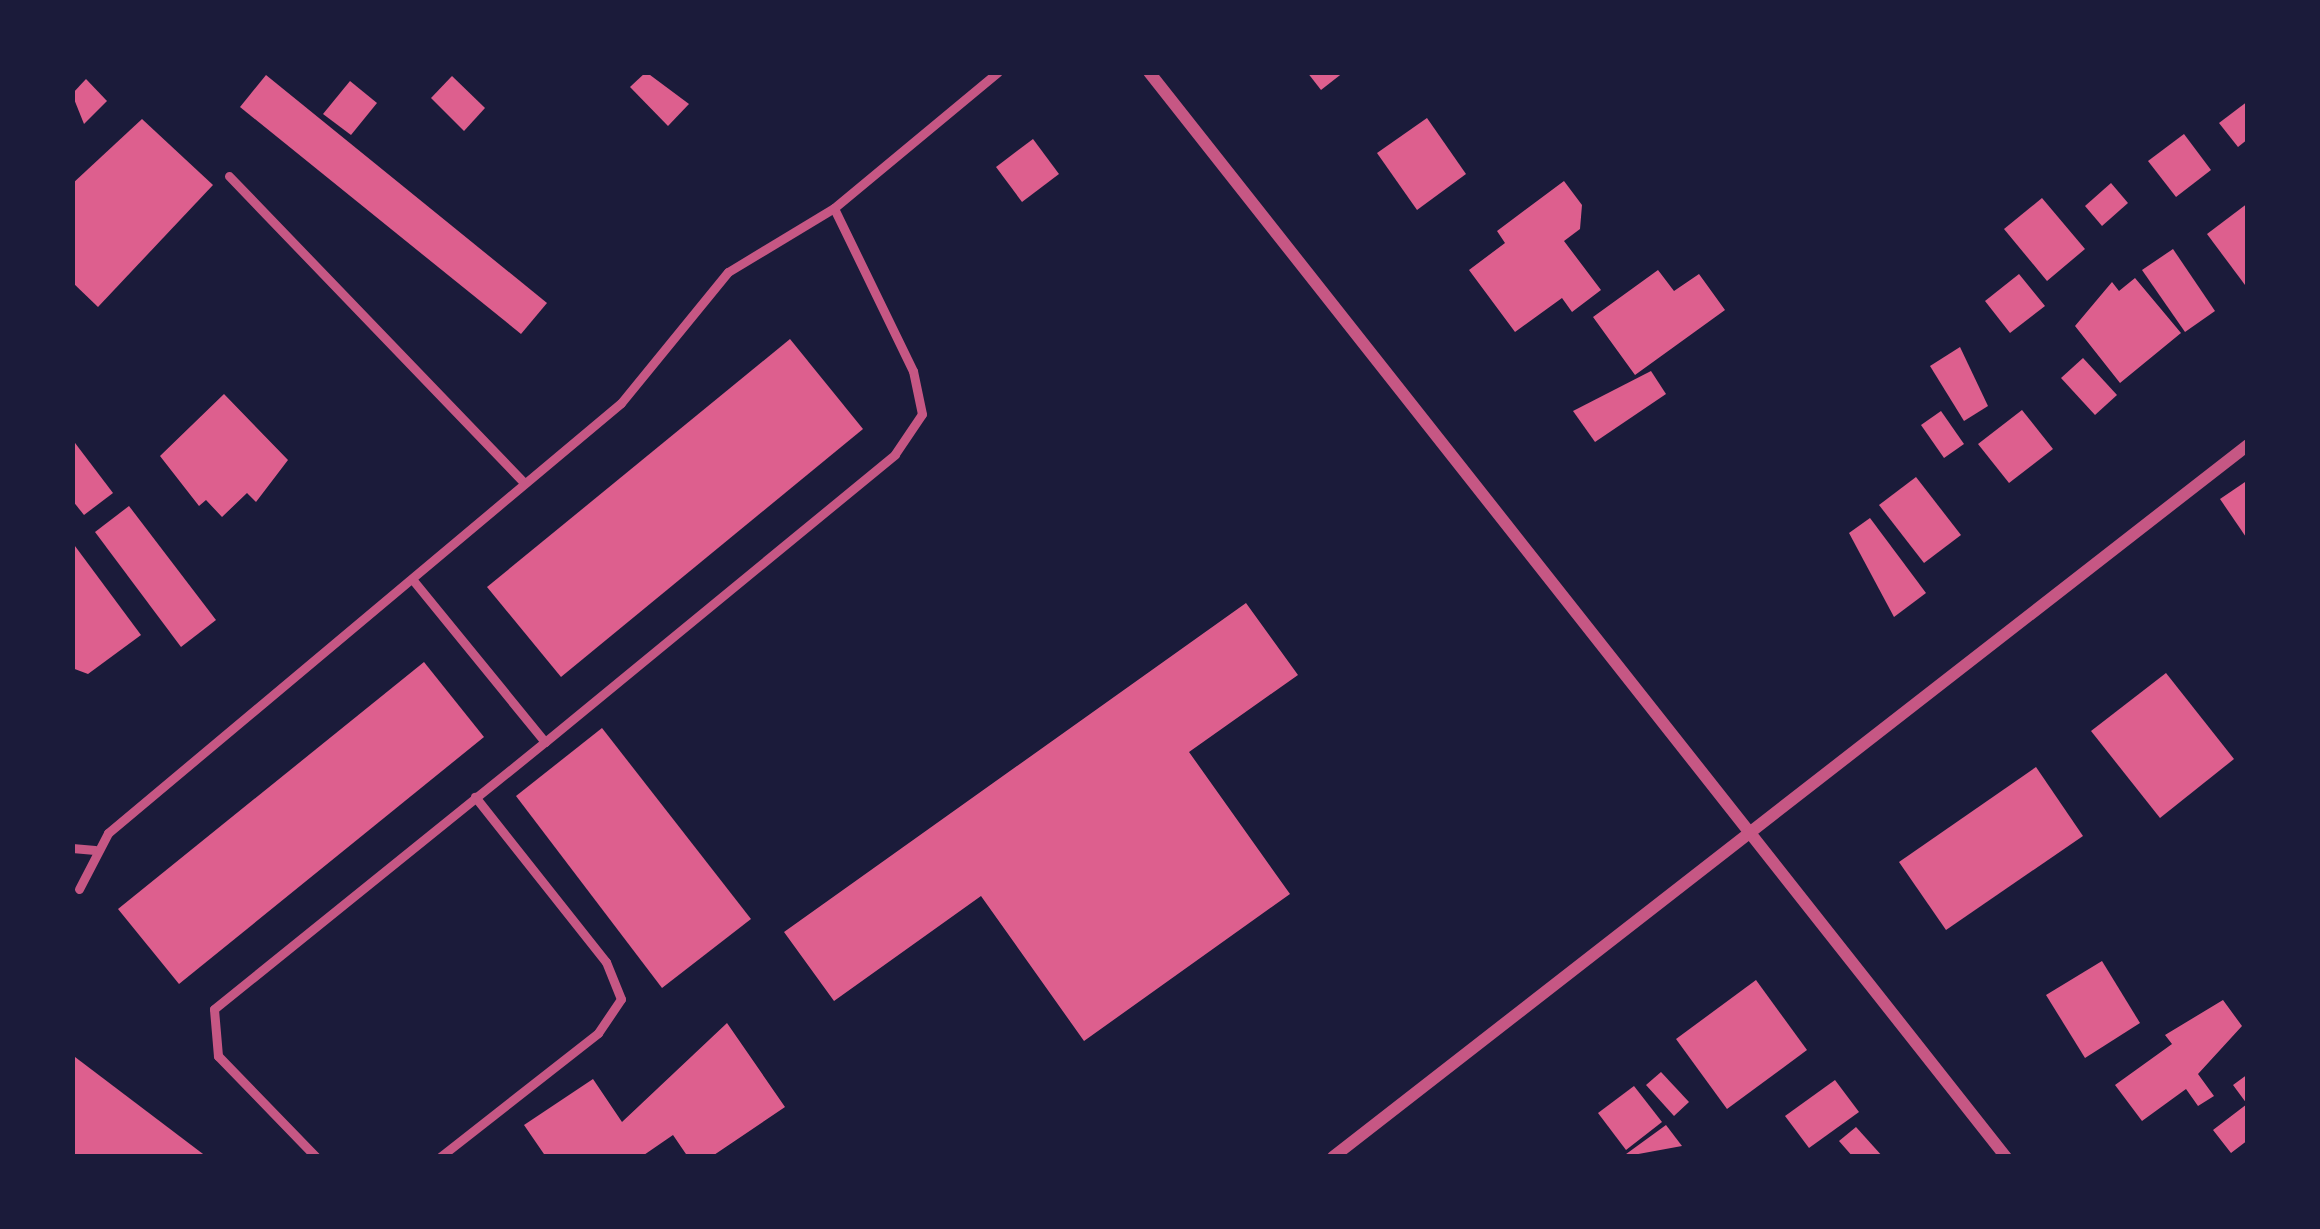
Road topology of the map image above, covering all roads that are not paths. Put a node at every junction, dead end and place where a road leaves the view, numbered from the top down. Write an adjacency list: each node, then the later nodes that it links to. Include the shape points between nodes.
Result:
1 (998, 72): 4 (lane)
2 (1149, 72): 10 (street)
3 (229, 176): 6 (lane)
4 (834, 208): 6 (lane, via 728,272 621,403); 8 (lane, via 913,370 922,414 895,454)
5 (2248, 445): 10 (street)
6 (522, 481): 7 (lane)
7 (412, 579): 8 (lane); 12 (lane)
8 (545, 742): 9 (lane)
9 (475, 797): 14 (lane, via 214,1009 218,1056); 15 (lane, via 606,962 621,999 598,1033)
10 (1757, 830): 16 (street); 17 (street)
11 (72, 848): 12 (lane)
12 (95, 850): 13 (lane)
13 (79, 889)
14 (316, 1157)
15 (440, 1157)
16 (1334, 1157)
17 (2006, 1157)

